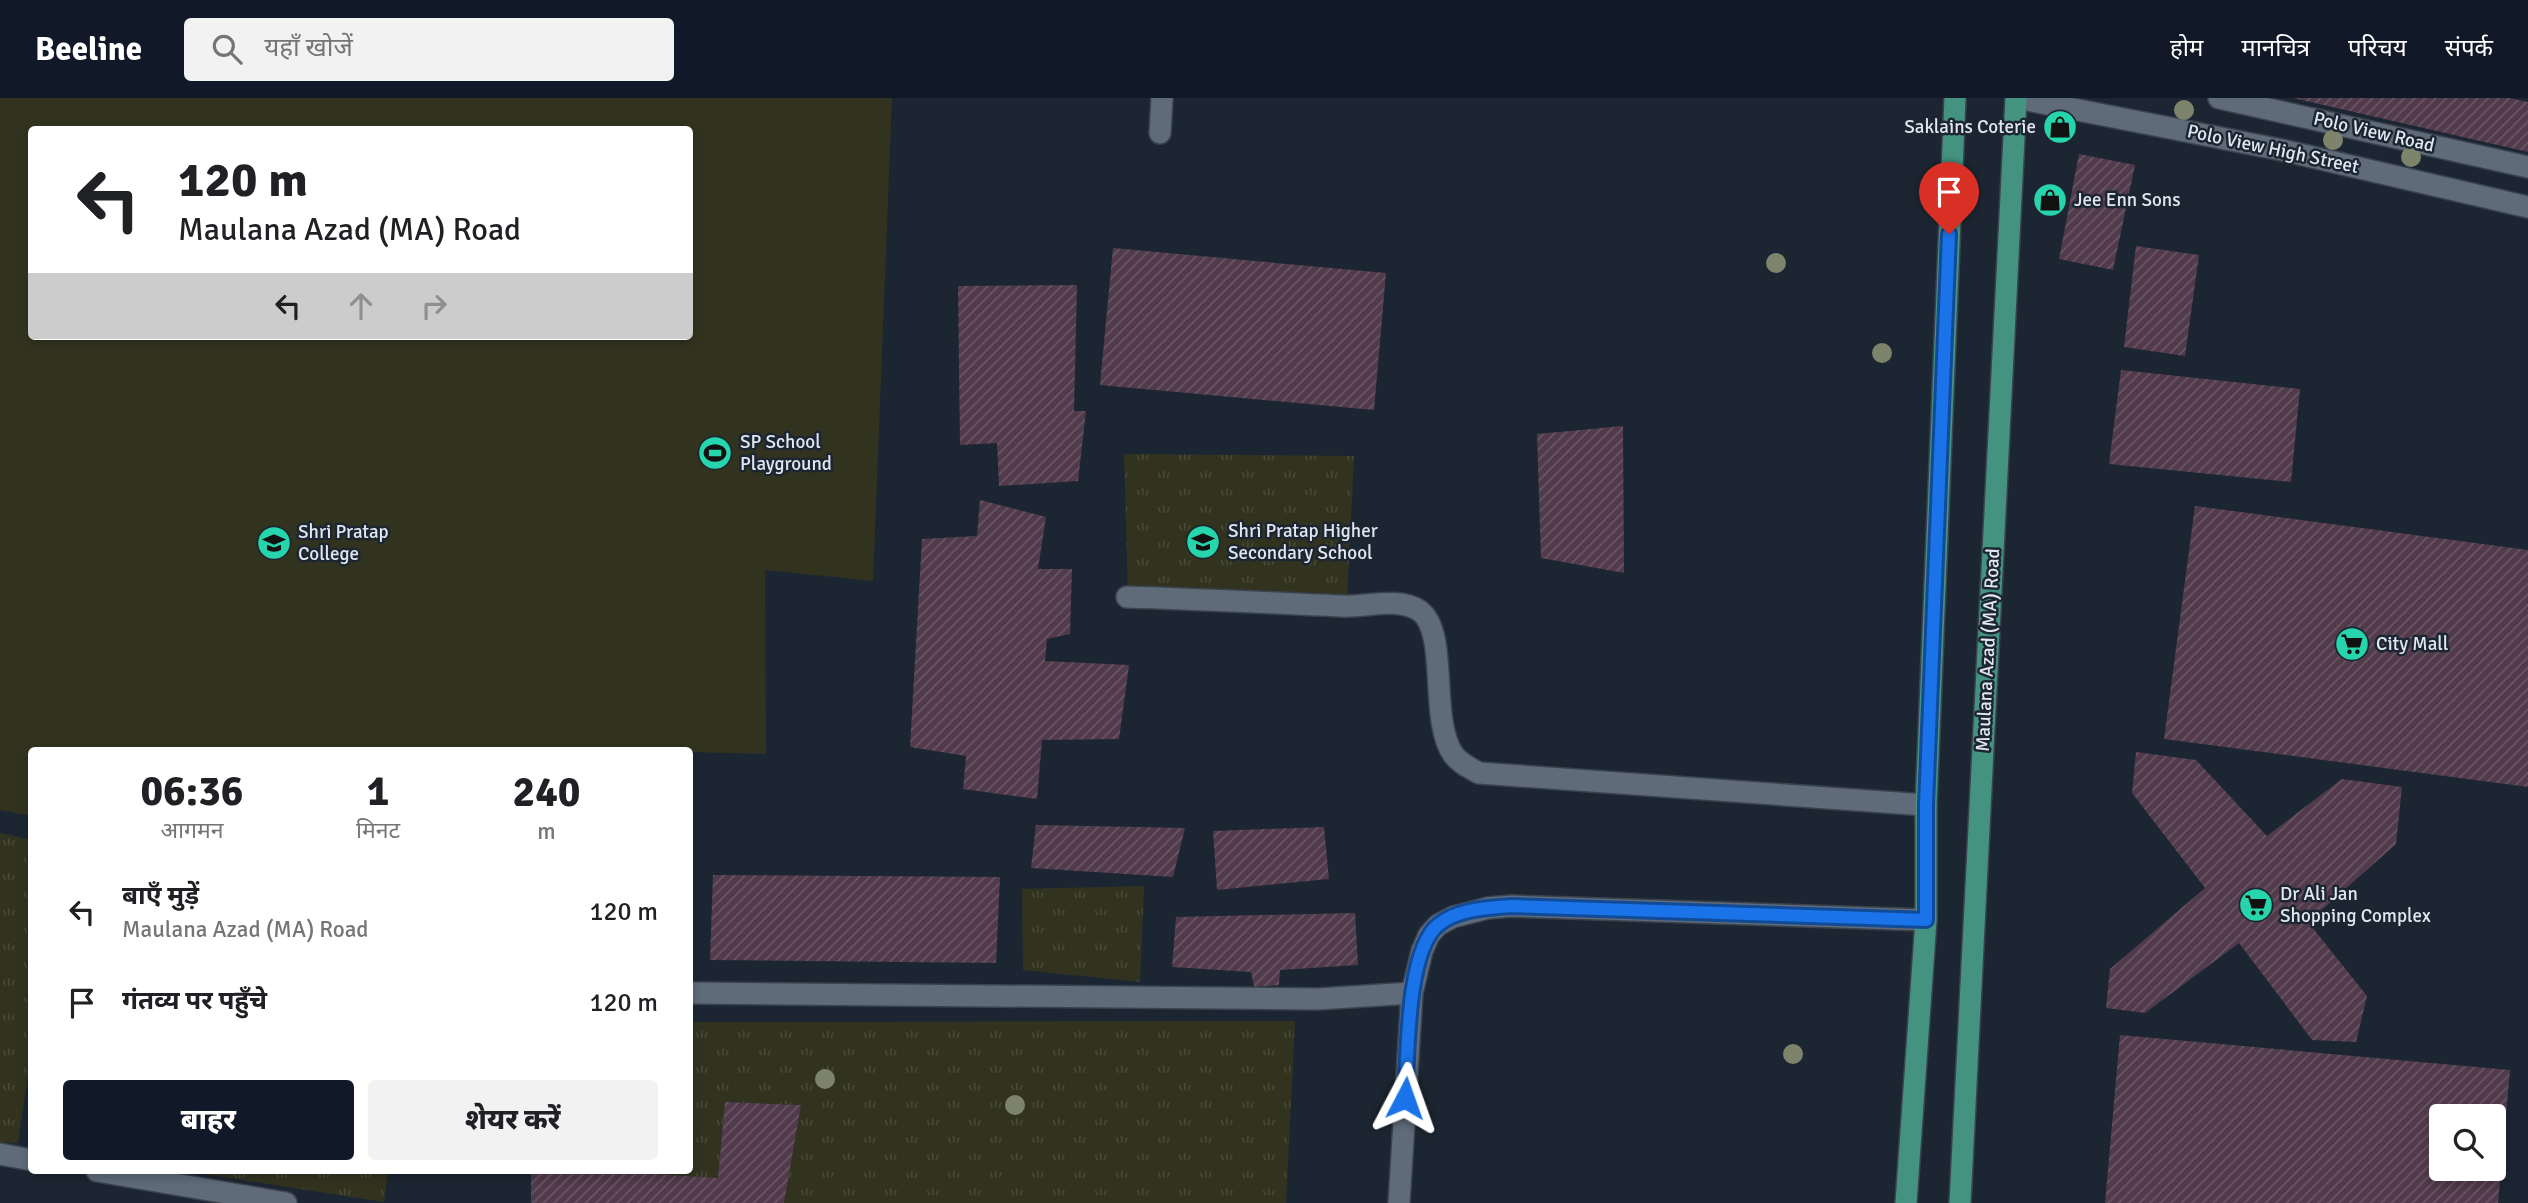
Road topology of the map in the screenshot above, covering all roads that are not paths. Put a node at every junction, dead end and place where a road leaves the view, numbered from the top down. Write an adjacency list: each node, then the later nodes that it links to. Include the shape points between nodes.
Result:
1 (1162, 98): 5 (street)
2 (1955, 98): 9 (main road)
3 (2016, 98): 7 (street, Polo View High Street, via 2282,149); 19 (main road, Maulana Azad (MA) Road)
4 (2219, 98): 6 (street, Polo View Road)
5 (1160, 133)
6 (2528, 167)
7 (2528, 207)
8 (1127, 597): 9 (street, via 1410,606 1427,618 1435,640 1446,739 1453,755 1479,773)
9 (1926, 805): 10 (main road)
10 (1926, 920): 12 (street, via 1488,908 1453,916 1429,935); 18 (main road)
11 (693, 993): 12 (street, via 1318,999)
12 (1412, 993): 17 (street)
13 (0, 1154): 14 (street)
14 (28, 1159)
15 (115, 1174): 16 (street)
16 (286, 1203)
17 (1399, 1203)
18 (1906, 1203)
19 (1960, 1203)

